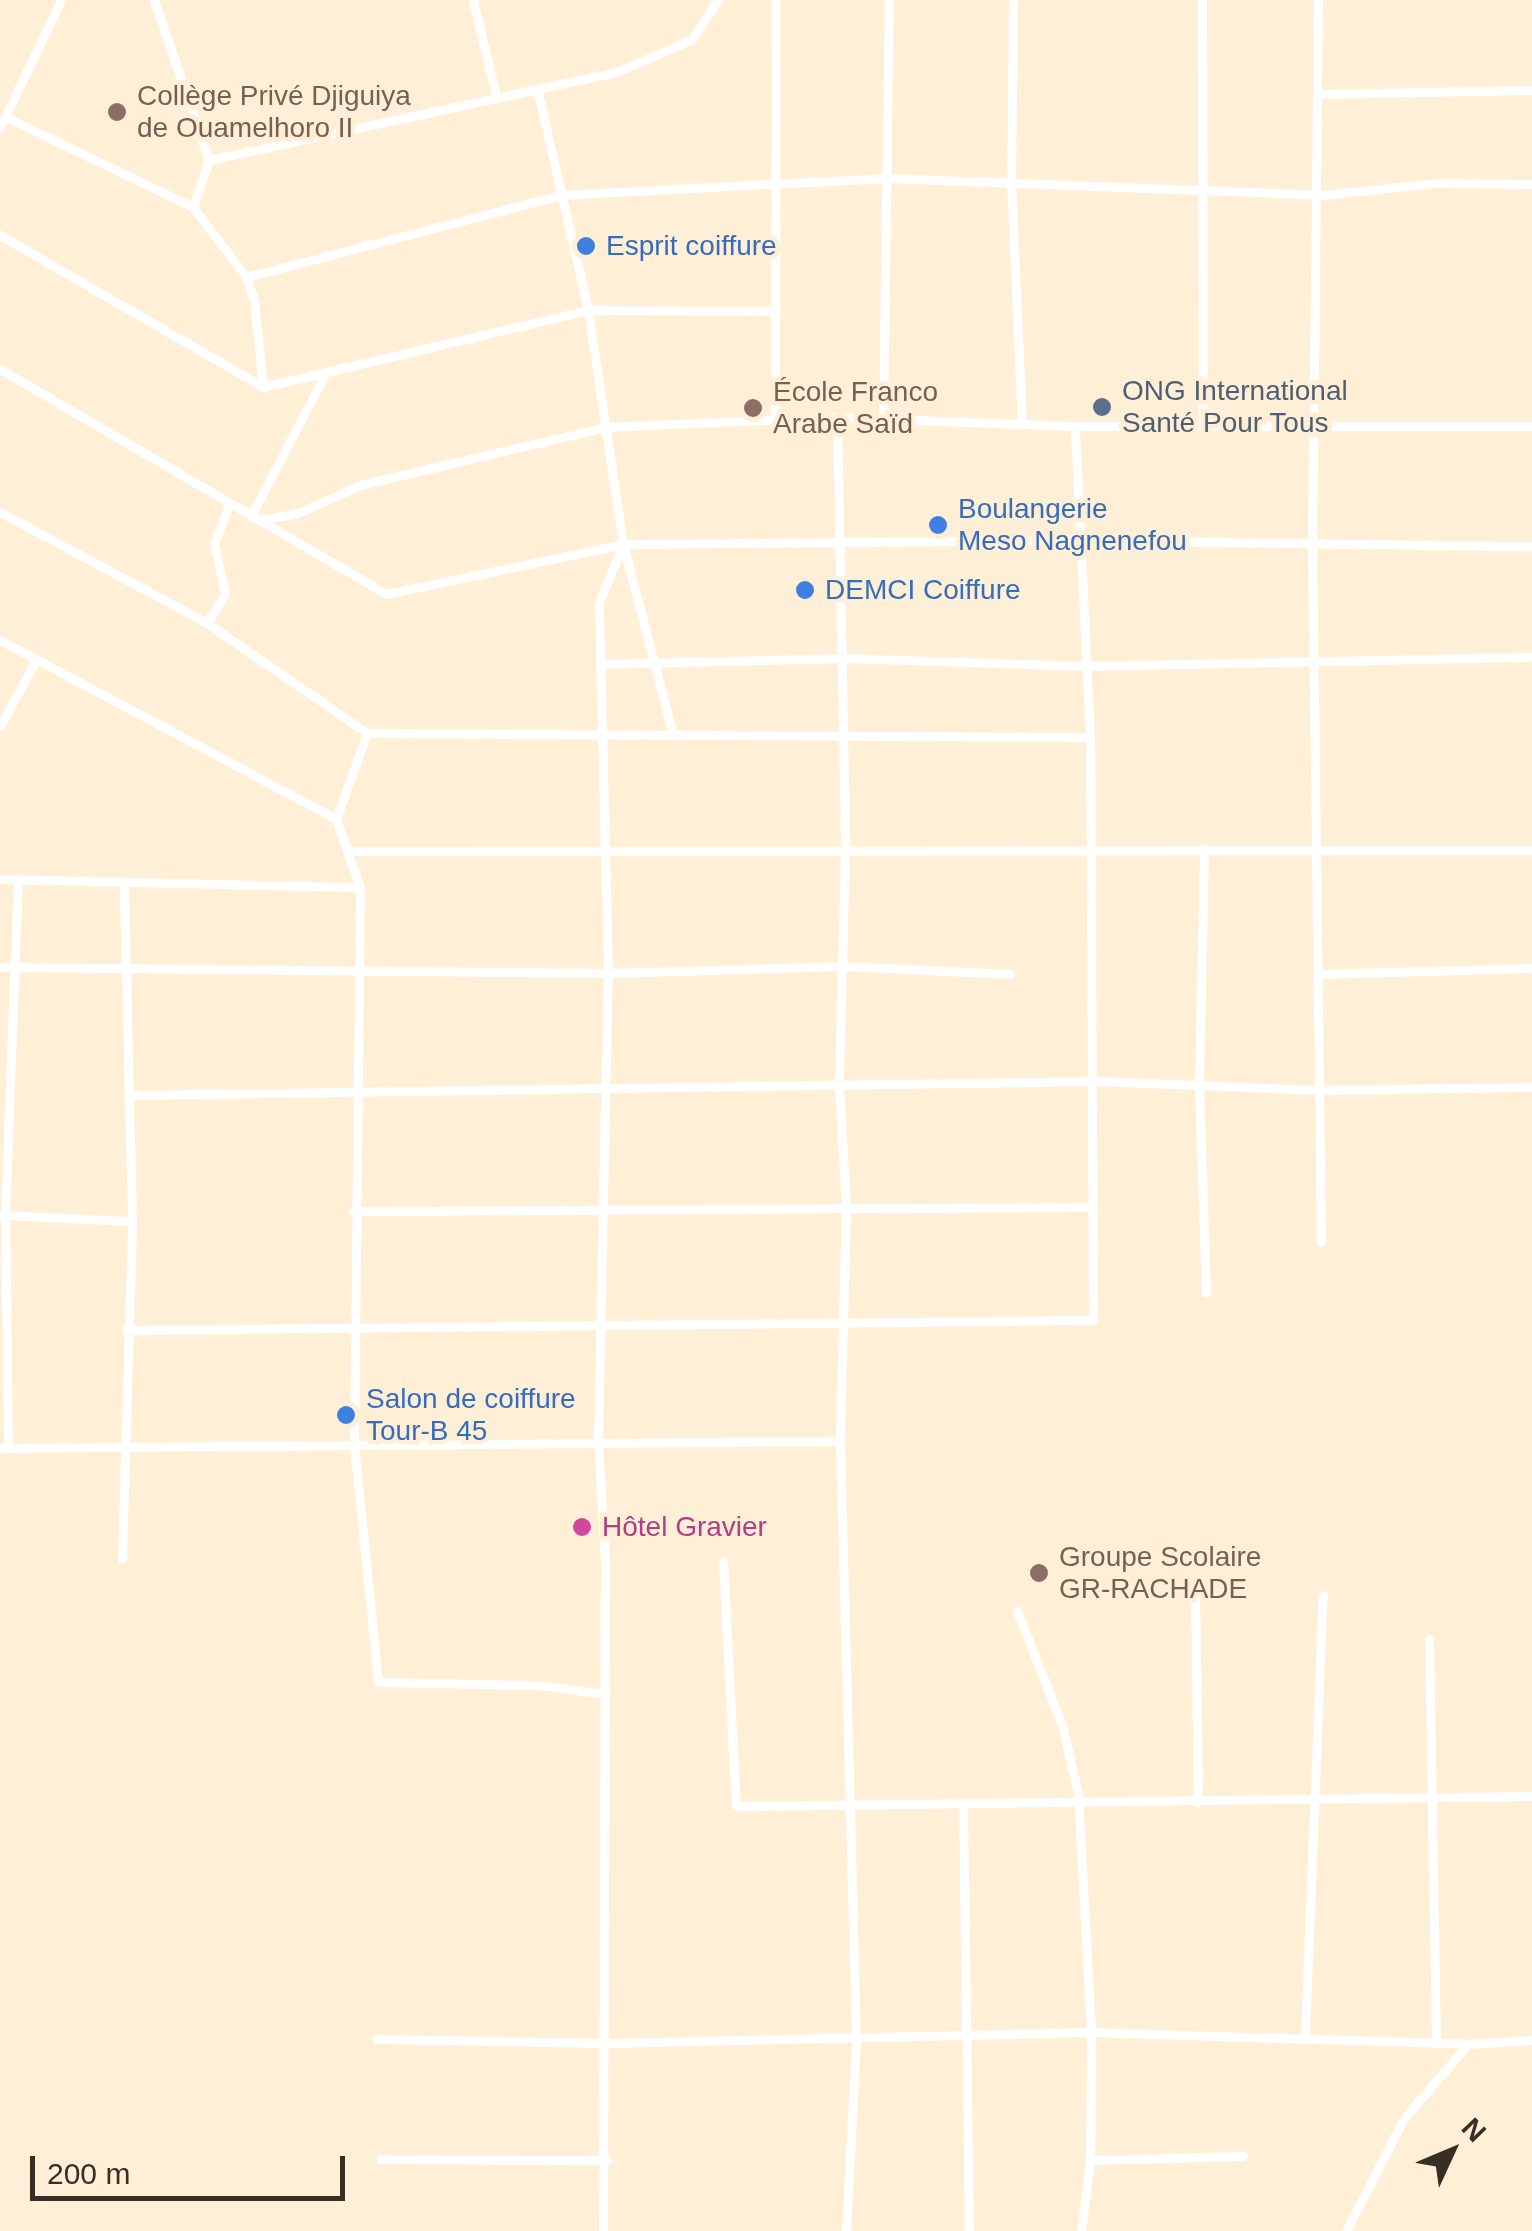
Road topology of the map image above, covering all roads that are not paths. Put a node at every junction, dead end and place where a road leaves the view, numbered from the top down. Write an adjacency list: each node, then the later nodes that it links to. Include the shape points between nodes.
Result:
1 (62, 0): 14 (street)
2 (154, 0): 16 (street)
3 (473, 0): 13 (street)
4 (718, 0): 11 (street, via 692,39 657,58)
5 (776, 0): 19 (street)
6 (889, 0): 17 (street)
7 (1014, 0): 18 (street)
8 (1202, 0): 21 (street)
9 (1318, 0): 12 (street)
10 (1532, 90): 12 (street)
11 (538, 93): 13 (street); 22 (street)
12 (1320, 94): 23 (street)
13 (496, 96): 16 (street)
14 (6, 116): 15 (street); 24 (street)
15 (0, 127)
16 (209, 160): 24 (street)
17 (886, 178): 18 (street); 19 (street); 35 (street)
18 (1011, 181): 21 (street); 37 (street)
19 (776, 182): 22 (street); 28 (street)
20 (1532, 184): 23 (street, via 1438,183)
21 (1198, 190): 23 (street); 41 (street)
22 (560, 195): 26 (street); 27 (street)
23 (1321, 195): 42 (street)
24 (192, 207): 26 (street)
25 (0, 236): 33 (street)
26 (246, 276): 33 (street)
27 (588, 310): 28 (street); 30 (street); 38 (street)
28 (776, 311): 36 (street)
29 (0, 369): 31 (street)
30 (326, 372): 33 (street); 45 (street)
31 (20, 379): 32 (street); 43 (street)
32 (0, 381)
33 (263, 387)
34 (837, 417): 35 (street); 36 (street); 47 (street)
35 (884, 419): 37 (street)
36 (776, 420): 38 (street)
37 (1022, 424): 39 (street)
38 (605, 426): 45 (street, via 360,486 298,513); 48 (street)
39 (1076, 426): 41 (street); 46 (street)
40 (1532, 426): 42 (street)
41 (1202, 427): 42 (street)
42 (1315, 428): 49 (street)
43 (228, 505): 45 (street); 51 (street, via 214,544 226,594)
44 (0, 512): 51 (street)
45 (256, 518): 48 (street, via 386,594)
46 (1080, 540): 47 (street); 49 (street); 59 (street)
47 (843, 542): 48 (street); 54 (street)
48 (623, 544): 57 (street); 58 (street, via 599,602)
49 (1312, 544): 50 (street); 56 (street)
50 (1532, 546)
51 (207, 623): 62 (street)
52 (0, 640): 55 (street)
53 (1532, 657): 56 (street)
54 (844, 658): 57 (street); 59 (street); 61 (street)
55 (36, 660): 60 (street); 66 (street)
56 (1314, 661): 59 (street); 67 (street)
57 (658, 662): 58 (street); 63 (street)
58 (601, 664): 64 (street)
59 (1087, 666): 65 (street)
60 (0, 726)
61 (844, 731): 63 (street); 65 (street); 72 (street)
62 (367, 732): 64 (street); 66 (street)
63 (673, 734): 64 (street)
64 (603, 736): 73 (street)
65 (1090, 737): 69 (street)
66 (336, 819): 71 (street)
67 (1318, 847): 68 (street); 70 (street); 86 (street)
68 (1204, 848): 69 (street); 90 (street)
69 (1092, 849): 72 (street); 87 (street)
70 (1532, 850)
71 (352, 851): 73 (street); 77 (street)
72 (844, 851): 73 (street); 78 (street)
73 (605, 852): 84 (street)
74 (0, 879): 75 (street)
75 (18, 880): 76 (street); 80 (street)
76 (124, 883): 77 (street); 81 (street)
77 (360, 887): 83 (street)
78 (842, 966): 84 (street); 85 (street); 89 (street)
79 (0, 968): 80 (street)
80 (12, 968): 81 (street); 99 (street)
81 (126, 968): 83 (street); 94 (street)
82 (1532, 968): 86 (street)
83 (364, 970): 84 (street); 92 (street)
84 (608, 973): 88 (street)
85 (1010, 974)
86 (1317, 974): 93 (street)
87 (1094, 1081): 89 (street); 90 (street); 95 (street)
88 (606, 1085): 89 (street); 92 (street); 96 (street)
89 (839, 1086): 97 (street)
90 (1200, 1086): 93 (street); 102 (street)
91 (1532, 1087): 93 (street)
92 (361, 1088): 94 (street); 98 (street)
93 (1316, 1090): 101 (street)
94 (129, 1096): 100 (street)
95 (1090, 1207): 97 (street); 103 (street, via 1093,1320)
96 (605, 1208): 97 (street); 98 (street); 104 (street)
97 (846, 1208): 103 (street)
98 (353, 1211): 105 (street)
99 (2, 1214): 100 (street); 111 (street)
100 (132, 1221): 106 (street)
101 (1320, 1242)
102 (1206, 1293)
103 (843, 1321): 104 (street); 108 (street)
104 (601, 1323): 105 (street); 107 (street)
105 (353, 1324): 106 (street); 109 (street)
106 (126, 1330): 110 (street)
107 (598, 1440): 108 (street); 109 (street); 118 (street)
108 (840, 1441): 123 (street)
109 (354, 1445): 110 (street); 118 (street, via 378,1682 540,1685)
110 (126, 1447): 111 (street); 112 (street)
111 (4, 1448)
112 (122, 1559)
113 (723, 1561): 123 (street, via 736,1806)
114 (1195, 1587): 122 (street)
115 (1323, 1595): 121 (street)
116 (1017, 1611): 125 (street, via 1062,1725)
117 (1429, 1639): 119 (street)
118 (605, 1694): 133 (street)
119 (1433, 1796): 120 (street); 121 (street); 130 (street)
120 (1532, 1796)
121 (1314, 1799): 122 (street); 128 (street)
122 (1198, 1802): 125 (street)
123 (850, 1805): 124 (street); 131 (street)
124 (963, 1805): 125 (street); 126 (street)
125 (1078, 1806): 127 (street)
126 (968, 2032): 127 (street); 131 (street); 141 (street)
127 (1091, 2032): 128 (street); 138 (street)
128 (1305, 2034): 130 (street)
129 (376, 2039): 133 (street)
130 (1436, 2039): 134 (street)
131 (856, 2040): 133 (street); 140 (street)
132 (1532, 2040): 134 (street)
133 (607, 2043): 137 (street)
134 (1468, 2044): 143 (street, via 1404,2118)
135 (1243, 2156): 138 (street)
136 (381, 2158): 137 (street)
137 (608, 2160): 139 (street)
138 (1090, 2160): 142 (street)
139 (603, 2231)
140 (846, 2231)
141 (969, 2231)
142 (1081, 2231)
143 (1346, 2231)

